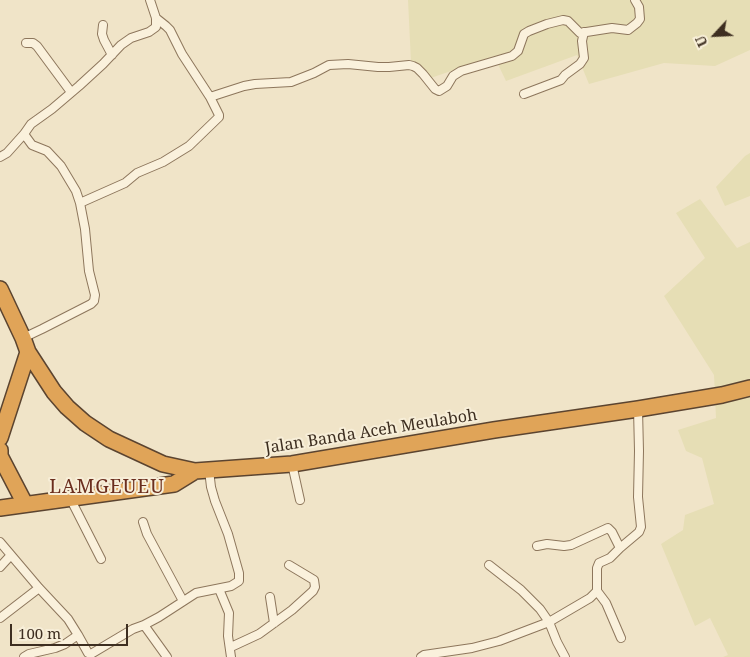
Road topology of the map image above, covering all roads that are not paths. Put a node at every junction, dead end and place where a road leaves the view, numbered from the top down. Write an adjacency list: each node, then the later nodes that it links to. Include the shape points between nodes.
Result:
1 (150, 0): 3 (street)
2 (635, 0): 5 (street, via 640,19 632,28)
3 (156, 18): 7 (street, via 153,30 131,38); 10 (street, via 170,30)
4 (103, 25): 7 (street, via 102,34)
5 (584, 32): 9 (street, via 584,58 580,64 561,80); 10 (street, via 580,33 563,20 529,31 512,56 461,71 439,91 413,66 348,64 329,65 291,82 244,86)
6 (26, 44): 8 (street, via 37,46)
7 (112, 55): 8 (street)
8 (71, 92): 11 (street, via 31,124)
9 (524, 94)
10 (210, 97): 14 (street, via 219,117 188,146 125,183)
11 (24, 134): 13 (street); 14 (street, via 32,145 47,152 62,166)
12 (0, 146): 13 (street)
13 (2, 156)
14 (80, 203): 16 (street, via 94,301 42,329)
15 (0, 289): 16 (highway)
16 (25, 345): 19 (highway); 22 (highway, via 54,392 85,423 108,439 163,464)
17 (750, 388): 18 (highway, Jalan Banda Aceh Meulaboh)
18 (638, 409): 21 (highway, Jalan Banda Aceh Meulaboh); 30 (street, via 641,527)
19 (0, 438)
20 (0, 450): 25 (highway, via 0,456)
21 (292, 464): 22 (highway, Jalan Banda Aceh Meulaboh); 24 (street)
22 (202, 471): 23 (highway, Jalan Banda Aceh Meulaboh, via 174,484); 37 (street, via 228,534 239,578 231,586)
23 (70, 498): 25 (highway, Jalan Banda Aceh Meulaboh); 32 (street)
24 (300, 500)
25 (25, 504): 26 (highway, Jalan Banda Aceh Meulaboh)
26 (0, 508)
27 (143, 522): 40 (street)
28 (0, 542): 31 (street)
29 (537, 546): 30 (street, via 572,544 608,528)
30 (620, 548): 38 (street, via 599,563)
31 (11, 555): 35 (street); 36 (street)
32 (101, 559)
33 (289, 565): 42 (street, via 314,580 316,587)
34 (489, 565): 43 (street, via 521,590)
35 (0, 567)
36 (39, 588): 41 (street); 45 (street, via 68,619)
37 (219, 589): 40 (street, via 201,591); 47 (street, via 229,613)
38 (597, 591): 43 (street); 46 (street, via 606,603)
39 (270, 597): 42 (street)
40 (183, 601): 44 (street)
41 (0, 618)
42 (274, 622): 47 (street, via 255,636)
43 (549, 622): 48 (street, via 499,642); 54 (street)
44 (144, 625): 45 (street, via 91,654); 50 (street)
45 (78, 635): 49 (street, via 65,644)
46 (621, 638)
47 (231, 647): 51 (street)
48 (472, 648): 52 (street); 53 (street)
49 (24, 657)
50 (167, 657)
51 (231, 657)
52 (421, 657)
53 (473, 657)
54 (565, 657)

